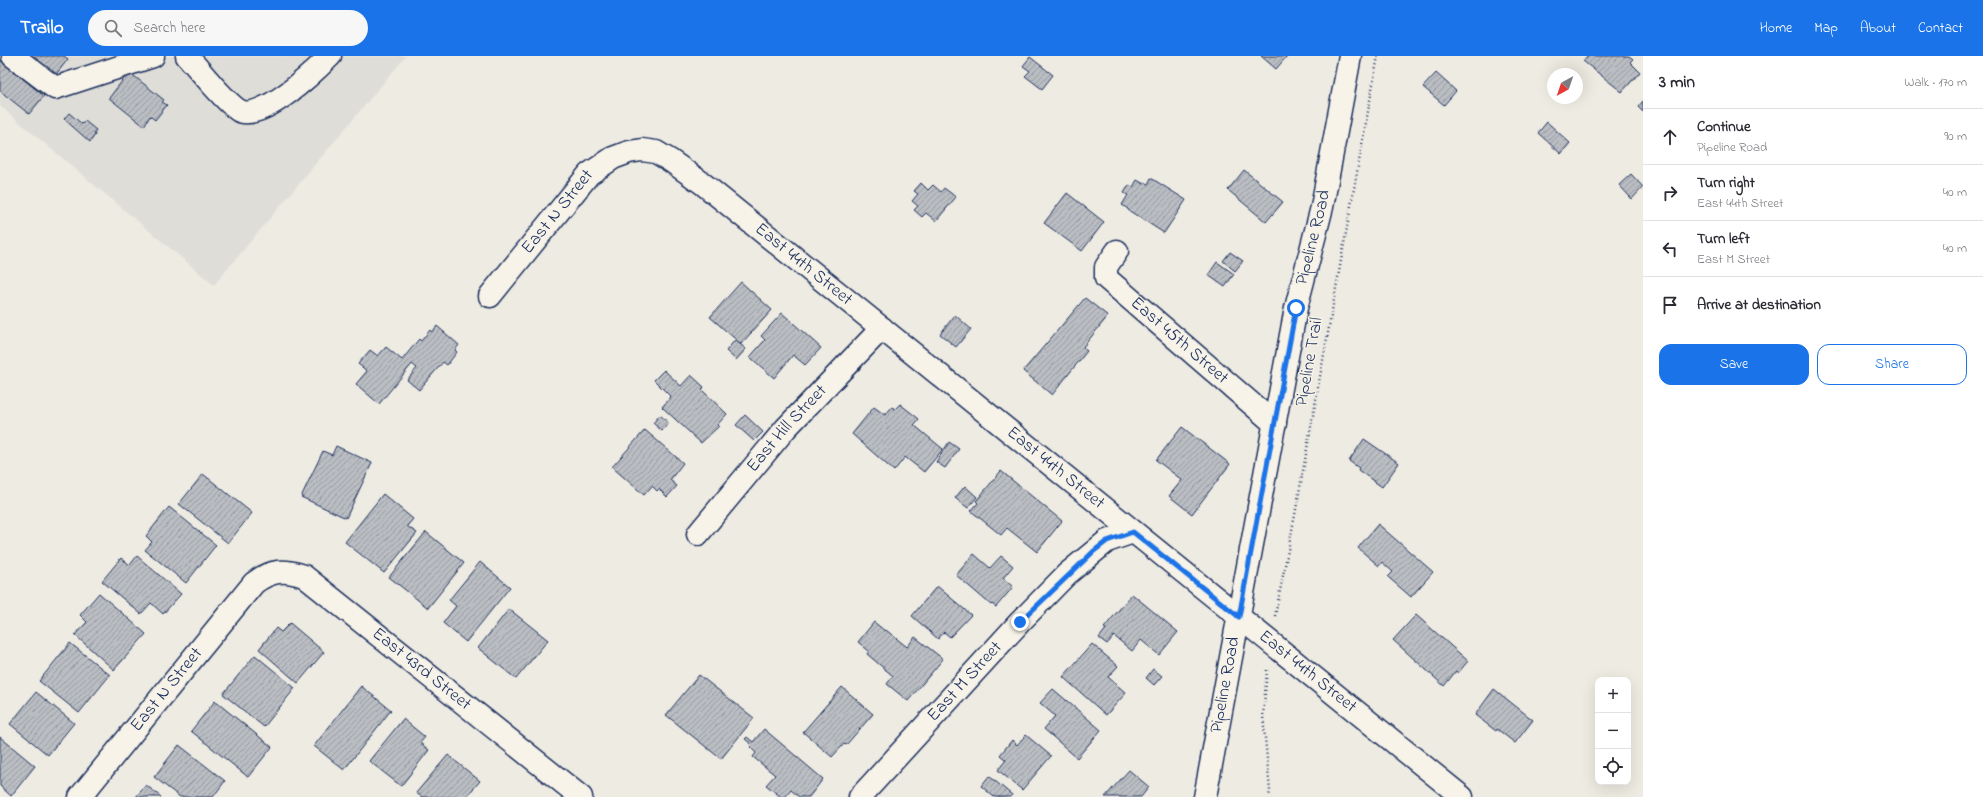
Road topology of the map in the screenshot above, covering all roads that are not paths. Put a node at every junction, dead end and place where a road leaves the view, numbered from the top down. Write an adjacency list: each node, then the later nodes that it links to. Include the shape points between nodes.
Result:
1 (13, 56): 2 (street, via 55,88)
2 (153, 56)
3 (187, 56): 4 (street, via 230,103 239,111 247,112 283,97 309,77)
4 (330, 56)
5 (1350, 56): 10 (street, Pipeline Road, via 1322,207 1296,308)
6 (642, 150): 8 (street, East N Street, via 613,158 589,174); 9 (street, East 44th Street, via 656,152 690,174)
7 (1117, 251): 10 (street, East 45th Street, via 1106,268 1106,278)
8 (490, 296)
9 (882, 328): 11 (street, East 44th Street); 12 (street, East Hill Street, via 786,428)
10 (1275, 424): 14 (street, Pipeline Road)
11 (1133, 532): 14 (street, East 44th Street); 17 (street, East M Street, via 1107,541 1067,574)
12 (698, 534)
13 (254, 583): 15 (street, East N Street); 16 (street, East 43rd Street, via 266,574 278,572 292,572 304,576)
14 (1239, 617): 18 (street, Pipeline Road); 19 (street, East 44th Street)
15 (80, 797)
16 (581, 797)
17 (860, 797)
18 (1205, 797)
19 (1462, 797)

